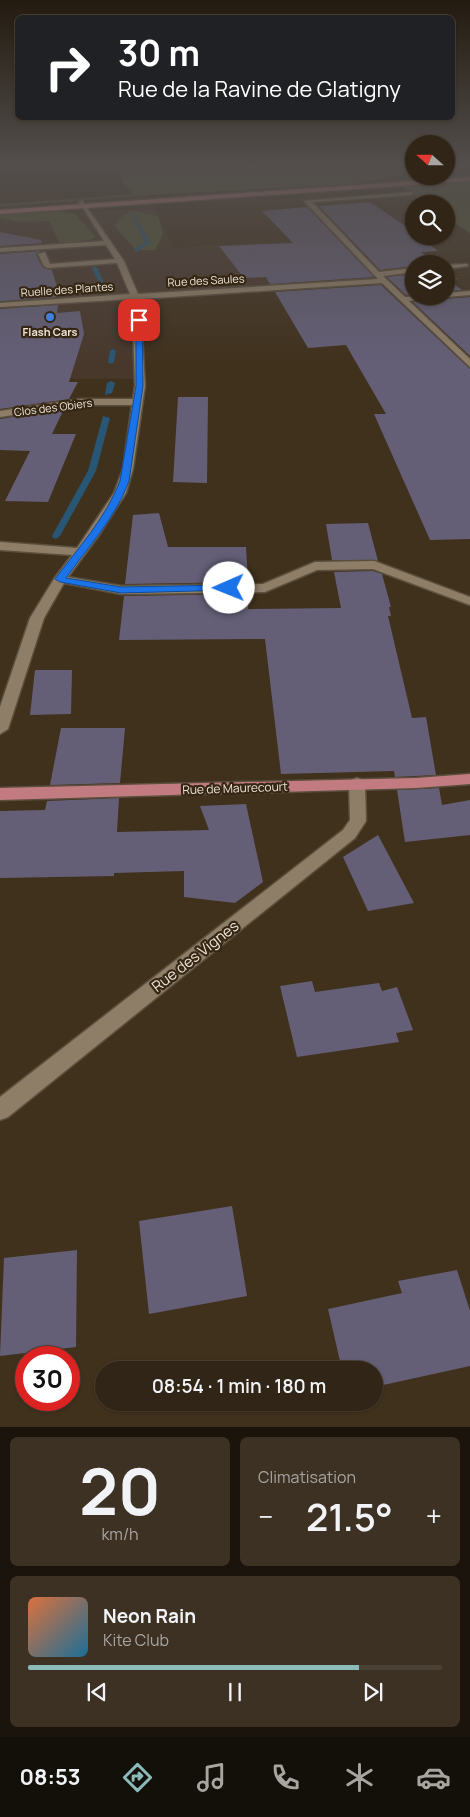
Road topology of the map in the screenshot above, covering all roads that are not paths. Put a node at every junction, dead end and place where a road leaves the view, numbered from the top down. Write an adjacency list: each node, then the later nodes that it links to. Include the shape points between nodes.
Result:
1 (100, 231): 3 (street)
2 (336, 231): 10 (street)
3 (108, 243): 4 (street); 6 (street)
4 (0, 250)
5 (42, 254): 6 (street, via 48,266)
6 (120, 261): 14 (street)
7 (464, 266): 8 (street)
8 (455, 267)
9 (405, 271): 10 (street)
10 (378, 274): 11 (street)
11 (384, 281): 14 (street, Rue des Saules); 15 (street)
12 (470, 293): 13 (street)
13 (455, 294)
14 (136, 295): 16 (street, Ruelle des Plantes); 18 (street, via 140,379)
15 (404, 299): 17 (street)
16 (0, 305)
17 (470, 364)
18 (136, 402): 19 (street, Clos des Obiers, via 81,402); 21 (street, via 125,481)
19 (0, 414)
20 (0, 546): 21 (street)
21 (80, 552): 22 (street)
22 (60, 579): 23 (street, via 121,590 265,588 315,566 374,566); 24 (street, via 37,618)
23 (470, 601)
24 (0, 729)
25 (470, 779): 26 (main road, Rue de Maurecourt)
26 (357, 784): 27 (main road, Rue de Maurecourt); 28 (street, Rue des Vignes, via 358,821 349,834)
27 (0, 794)
28 (0, 1110)

